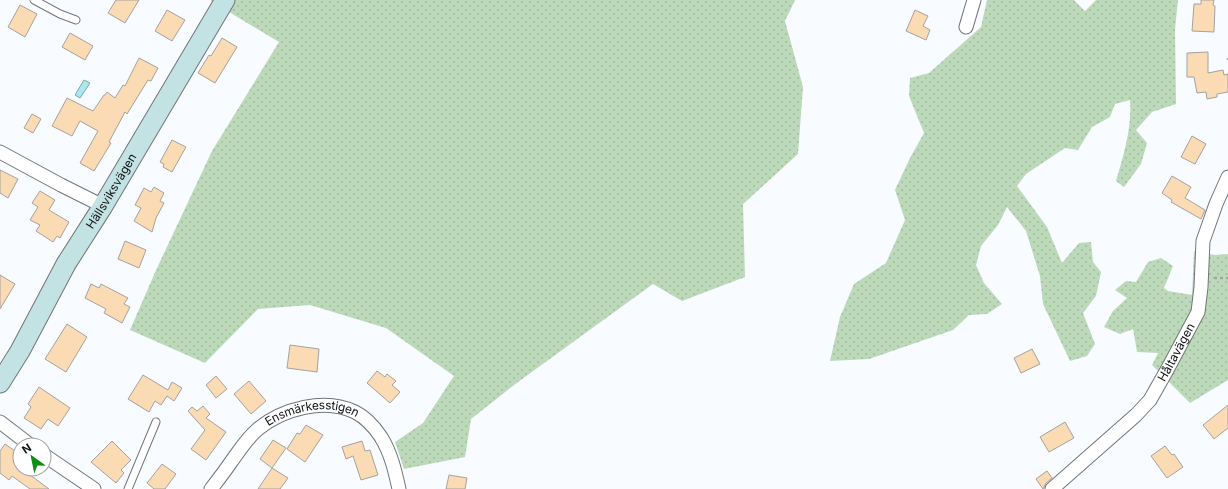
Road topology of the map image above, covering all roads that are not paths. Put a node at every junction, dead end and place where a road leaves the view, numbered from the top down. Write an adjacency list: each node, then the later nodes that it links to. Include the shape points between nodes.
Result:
1 (34, 0): 4 (lane)
2 (225, 0): 8 (street, Hällsviksvägen)
3 (974, 0): 5 (street)
4 (76, 20)
5 (966, 27)
6 (0, 152): 8 (street)
7 (1228, 177): 18 (street, Håltavägen, via 1202,241 1198,312 1167,370 1150,400 1136,415)
8 (104, 206): 9 (street, Hällsviksvägen, via 66,264)
9 (0, 383)
10 (0, 422): 12 (street)
11 (156, 422): 15 (lane)
12 (20, 437)
13 (52, 460): 14 (street)
14 (94, 489)
15 (128, 489)
16 (212, 489): 17 (street, Ensmärkesstigen, via 257,430 279,415 299,408 321,406 350,410 367,421 387,447)
17 (399, 489)
18 (1052, 489)

